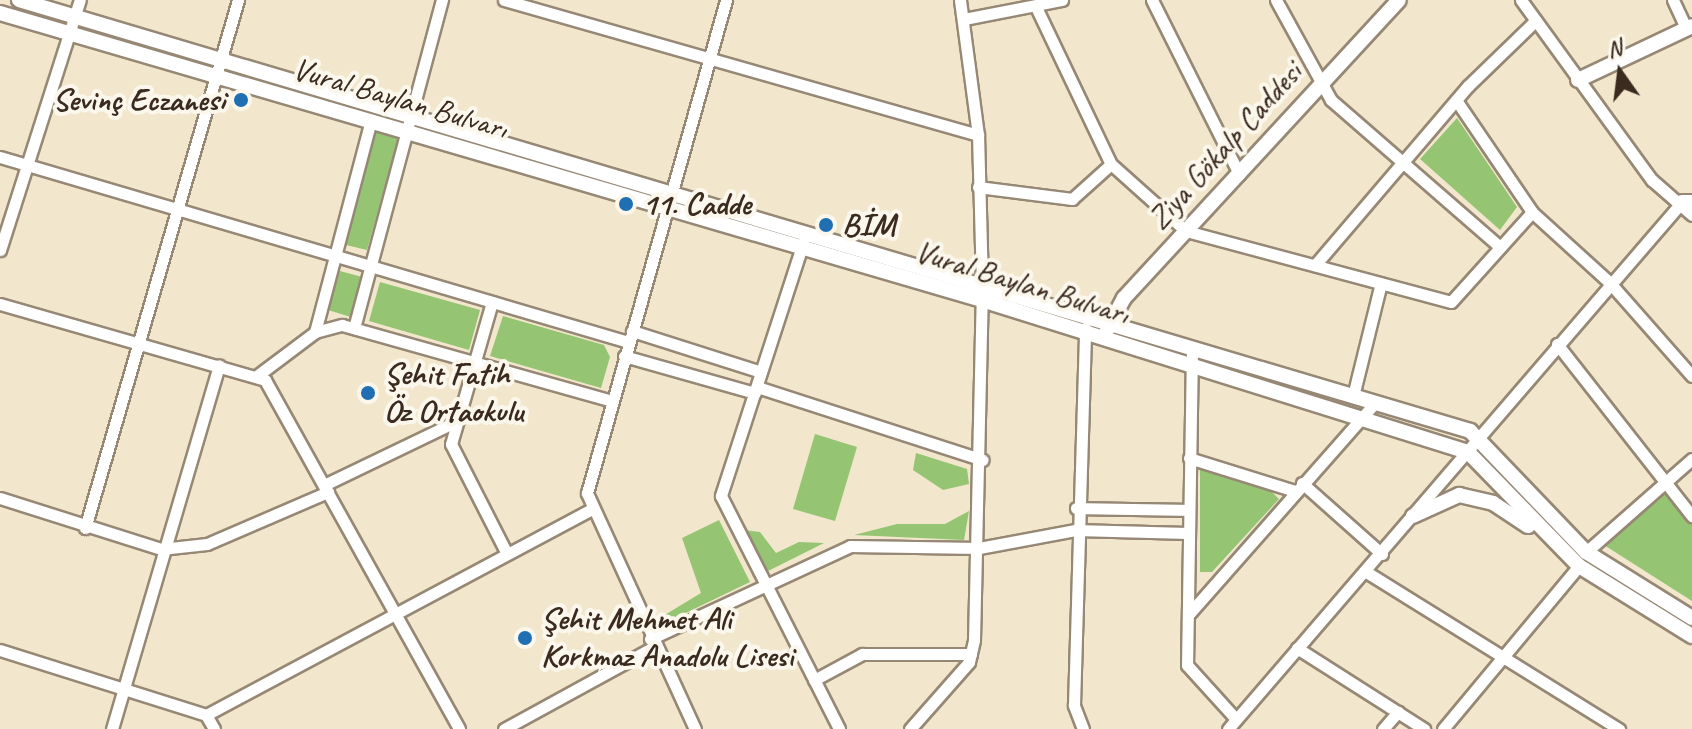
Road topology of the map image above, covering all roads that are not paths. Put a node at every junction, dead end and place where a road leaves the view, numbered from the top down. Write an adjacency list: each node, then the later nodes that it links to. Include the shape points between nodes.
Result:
1 (19, 0): 16 (main road, Vural Baylan Bulvarı)
2 (80, 0): 16 (street)
3 (238, 0): 21 (street)
4 (442, 0): 28 (street)
5 (504, 0): 22 (street)
6 (726, 0): 22 (street)
7 (960, 0): 17 (street)
8 (1062, 0): 14 (street)
9 (1152, 0): 34 (street)
10 (1276, 0): 25 (street)
11 (1521, 0): 18 (street)
12 (1673, 0): 19 (street)
13 (1395, 2): 25 (main road, Ziya Gökalp Caddesi)
14 (1036, 7): 17 (street); 33 (street)
15 (0, 13): 20 (main road, Vural Baylan Bulvarı)
16 (74, 16): 20 (street); 21 (main road, Vural Baylan Bulvarı)
17 (964, 19): 29 (street)
18 (1534, 22): 24 (street); 26 (street)
19 (1689, 27): 24 (main road)
20 (68, 33): 23 (main road, Vural Baylan Bulvarı); 32 (street)
21 (221, 60): 23 (street); 28 (main road, Vural Baylan Bulvarı)
22 (708, 61): 29 (street); 36 (street)
23 (217, 76): 27 (main road, Vural Baylan Bulvarı); 38 (street)
24 (1578, 80): 37 (street, via 1652,180)
25 (1318, 85): 31 (street); 34 (main road, Ziya Gökalp Caddesi)
26 (1456, 100): 31 (street); 39 (street)
27 (371, 120): 28 (main road, Vural Baylan Bulvarı); 45 (street)
28 (409, 124): 36 (main road, Vural Baylan Bulvarı); 47 (street)
29 (978, 135): 35 (street)
30 (0, 157): 32 (street)
31 (1401, 163): 43 (street); 46 (street)
32 (25, 164): 38 (street); 44 (street)
33 (1111, 164): 35 (street, via 1072,199); 41 (street)
34 (1239, 174): 41 (main road, Ziya Gökalp Caddesi)
35 (978, 187): 50 (street)
36 (669, 200): 42 (main road, Vural Baylan Bulvarı); 57 (street)
37 (1687, 202): 40 (street); 49 (street)
38 (175, 209): 45 (street); 58 (street)
39 (1532, 212): 43 (street); 49 (street)
40 (1692, 215)
41 (1186, 231): 46 (street); 55 (main road, Ziya Gökalp Caddesi)
42 (804, 240): 50 (main road, Vural Baylan Bulvarı); 64 (street)
43 (1500, 247): 48 (street, via 1451,302)
44 (0, 250)
45 (335, 255): 47 (street); 56 (street)
46 (1315, 265): 48 (street)
47 (370, 266): 51 (street); 54 (street)
48 (1381, 283): 68 (street)
49 (1610, 283): 59 (street); 66 (street)
50 (982, 293): 53 (main road, Vural Baylan Bulvarı); 77 (street)
51 (492, 302): 57 (street); 62 (street)
52 (0, 304): 58 (street)
53 (1085, 325): 55 (main road, Vural Baylan Bulvarı); 82 (street)
54 (354, 328): 56 (street); 62 (street)
55 (1106, 331): 61 (main road, Vural Baylan Bulvarı)
56 (315, 332): 65 (street)
57 (630, 336): 60 (street); 64 (street)
58 (137, 344): 63 (street); 87 (street)
59 (1557, 344): 73 (street); 78 (street)
60 (624, 356): 67 (street); 69 (street)
61 (1191, 356): 68 (main road, Vural Baylan Bulvarı); 71 (main road, Vural Baylan Bulvarı); 75 (street)
62 (477, 362): 69 (street); 72 (street)
63 (219, 365): 65 (street); 91 (street)
64 (761, 372): 67 (street)
65 (258, 375): 80 (street)
66 (1692, 376)
67 (756, 390): 77 (street); 97 (street, via 721,496)
68 (1353, 396): 70 (main road, Vural Baylan Bulvarı)
69 (609, 400): 83 (street, via 590,471)
70 (1375, 403): 71 (street); 73 (main road, Vural Baylan Bulvarı)
71 (1362, 417): 74 (main road, Vural Baylan Bulvarı); 79 (street)
72 (455, 422): 80 (street); 93 (street, via 452,457)
73 (1481, 438): 74 (street); 95 (main road, Vural Baylan Bulvarı)
74 (1468, 452): 85 (street); 90 (main road, Vural Baylan Bulvarı)
75 (1189, 458): 79 (street); 84 (street)
76 (1692, 459): 78 (street)
77 (983, 460): 92 (street)
78 (1664, 482): 86 (street); 95 (street)
79 (1298, 487): 94 (street); 99 (street)
80 (326, 489): 91 (street, via 207,544); 98 (street)
81 (0, 498): 87 (street)
82 (1076, 508): 84 (street); 88 (street)
83 (590, 510): 93 (street); 102 (street)
84 (1188, 510): 89 (street)
85 (1413, 516): 90 (main road, via 1459,495 1476,497); 94 (street)
86 (1692, 516)
87 (85, 528): 91 (street)
88 (1075, 530): 89 (street); 92 (street); 119 (street, via 1074,705)
89 (1188, 533): 99 (street)
90 (1547, 538): 95 (main road, Vural Baylan Bulvarı)
91 (165, 548): 108 (street)
92 (979, 548): 97 (street, via 850,546); 105 (street)
93 (506, 552): 98 (street)
94 (1382, 554): 96 (street)
95 (1582, 559): 100 (main road, Vural Baylan Bulvarı); 101 (main road, Vural Baylan Bulvarı); 106 (street)
96 (1368, 573): 103 (street); 106 (street)
97 (761, 583): 102 (street); 107 (street)
98 (397, 612): 110 (street); 115 (street)
99 (1188, 615): 111 (street, via 1190,675)
100 (1692, 618)
101 (1692, 636)
102 (652, 643): 116 (street); 117 (street)
103 (1297, 648): 109 (street); 111 (street)
104 (0, 650): 108 (street)
105 (971, 654): 107 (street, via 862,654); 112 (street)
106 (1501, 659): 123 (street); 124 (street)
107 (814, 680): 118 (street)
108 (124, 689): 110 (street); 113 (street)
109 (1398, 712): 121 (street); 122 (street)
110 (206, 715): 114 (street)
111 (1236, 719): 120 (street)
112 (917, 727)
113 (112, 729)
114 (214, 729)
115 (459, 729)
116 (504, 729)
117 (695, 729)
118 (839, 729)
119 (1083, 729)
120 (1228, 729)
121 (1383, 729)
122 (1424, 729)
123 (1443, 729)
124 (1619, 729)

